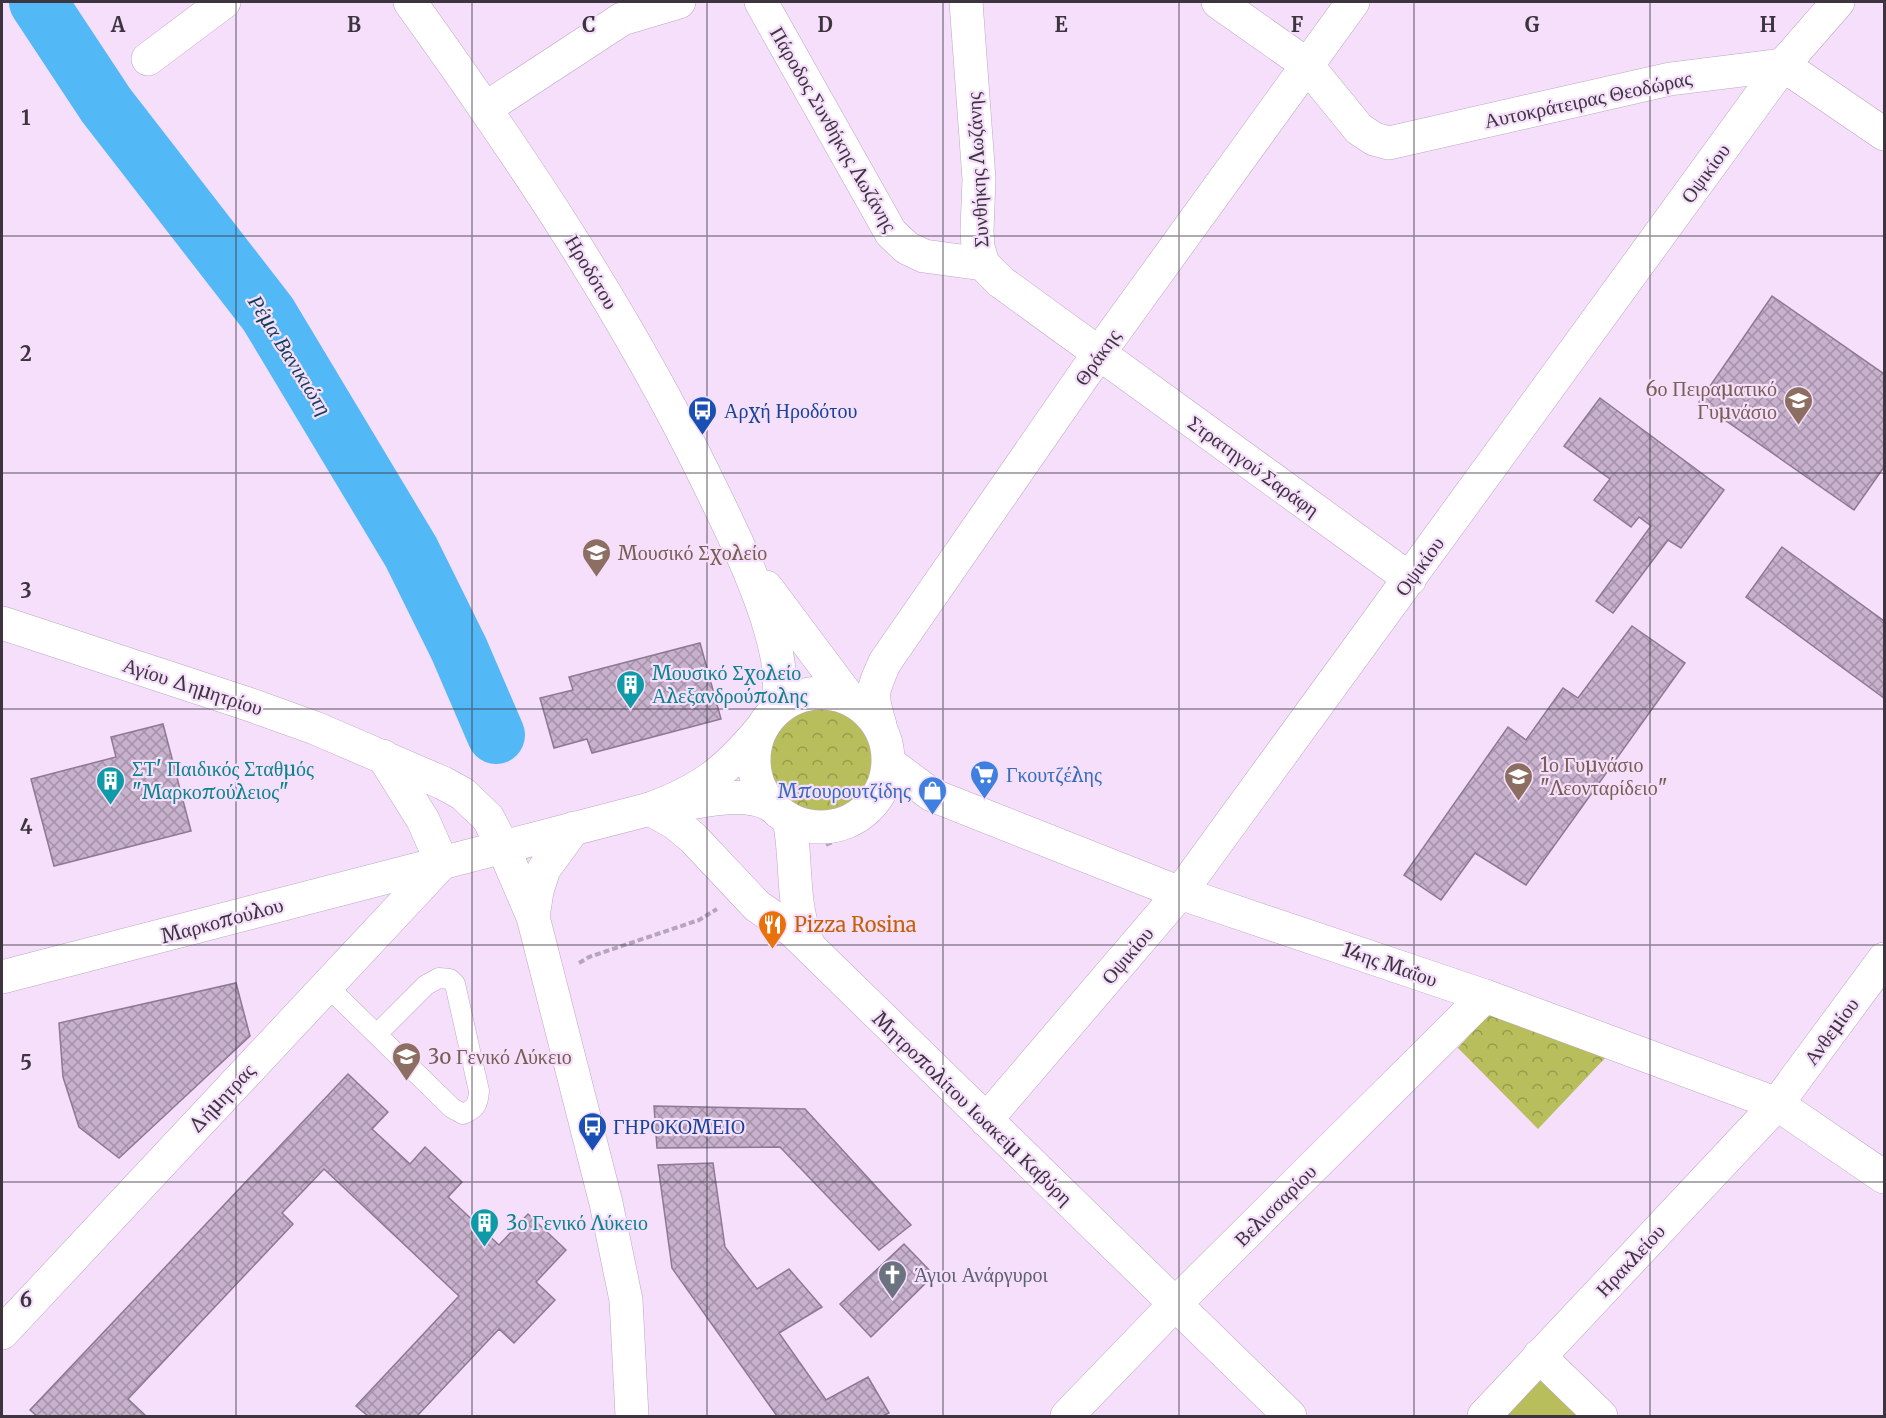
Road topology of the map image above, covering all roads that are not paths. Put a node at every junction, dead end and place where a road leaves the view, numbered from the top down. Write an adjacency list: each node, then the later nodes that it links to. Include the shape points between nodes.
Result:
1 (224, 2): 10 (street)
2 (410, 2): 13 (street, Ηροδότου)
3 (679, 2): 9 (street)
4 (761, 2): 15 (street, Πάροδος Συνθήκης Λωζάνης, via 891,233 907,248 924,256)
5 (966, 2): 15 (street, Συνθήκης Λωζάνης, via 979,179 977,231)
6 (1218, 2): 11 (street, Αυτοκράτειρας Θεοδώρας)
7 (1353, 2): 11 (street, Θράκης)
8 (1838, 2): 12 (street, Οψικίου)
9 (619, 10): 13 (street)
10 (147, 59)
11 (1306, 64): 12 (street, Αυτοκράτειρας Θεοδώρας, via 1359,129 1389,143 1670,79); 16 (street, Θράκης)
12 (1783, 65): 14 (street); 18 (street, Οψικίου)
13 (486, 108): 17 (street, Ηροδότου, via 555,210 640,352)
14 (1884, 134)
15 (983, 264): 16 (street, Συνθήκης Λωζάνης, via 1001,282)
16 (1099, 353): 18 (street, Στρατηγού Σαράφη); 22 (street, Θράκης, via 885,662 872,693)
17 (746, 560): 20 (street, Ηροδότου); 21 (street, Ηροδότου, via 774,640 779,674)
18 (1410, 579): 30 (street, Οψικίου)
19 (2, 623): 23 (street, Αγίου Δημητρίου, via 248,704)
20 (849, 698): 21 (street, via 812,693 794,698); 22 (street)
21 (770, 717): 25 (street, via 722,772); 26 (street, via 754,747 754,767 759,787)
22 (880, 725): 24 (street)
23 (383, 756): 28 (street, Αγίου Δημητρίου, via 463,794 488,818); 29 (street, via 423,820)
24 (889, 763): 26 (street, via 884,785 872,804 855,819 833,826 810,826); 30 (street, 14ης Μαΐου, via 932,795)
25 (650, 809): 26 (street, via 716,799 760,799); 27 (street, Μαρκοπούλου); 32 (street, Μητροπολίτου Ιωακείμ Καβύρη, via 693,837 757,906)
26 (779, 811): 32 (street, via 795,851 797,911)
27 (574, 828): 28 (street, Μαρκοπούλου); 31 (street, via 544,869)
28 (503, 847): 29 (street, Μαρκοπούλου); 31 (street, Αγίου Δημητρίου)
29 (442, 863): 34 (street, Μαρκοπούλου); 35 (street, Δήμητρας)
30 (1180, 893): 36 (street, 14ης Μαΐου); 39 (street, Οψικίου)
31 (533, 916): 44 (street, Αγίου Δημητρίου, via 606,1203 626,1300)
32 (810, 948): 39 (street, Μητροπολίτου Ιωακείμ Καβύρη)
33 (1884, 958): 38 (street, Ανθεμίου)
34 (2, 977)
35 (326, 985): 37 (lane); 42 (street, Δήμητρας)
36 (1485, 996): 38 (street, 14ης Μαΐου); 41 (street, Βελισσαρίου)
37 (377, 1034): 37 (lane, via 452,1108 463,1114 473,1110 479,1091 455,984 450,979 439,978 426,985)
38 (1778, 1104): 40 (street, 14ης Μαΐου); 43 (street, Ηρακλείου)
39 (987, 1120): 41 (street, Μητροπολίτου Ιωακείμ Καβύρη)
40 (1884, 1177)
41 (1175, 1304): 45 (street, Βελισσαρίου); 46 (street, Μητροπολίτου Ιωακείμ Καβύρη)
42 (2, 1333)
43 (1539, 1356): 47 (street, Ηρακλείου); 48 (street)
44 (632, 1416)
45 (1067, 1416)
46 (1290, 1416)
47 (1484, 1416)
48 (1601, 1416)

